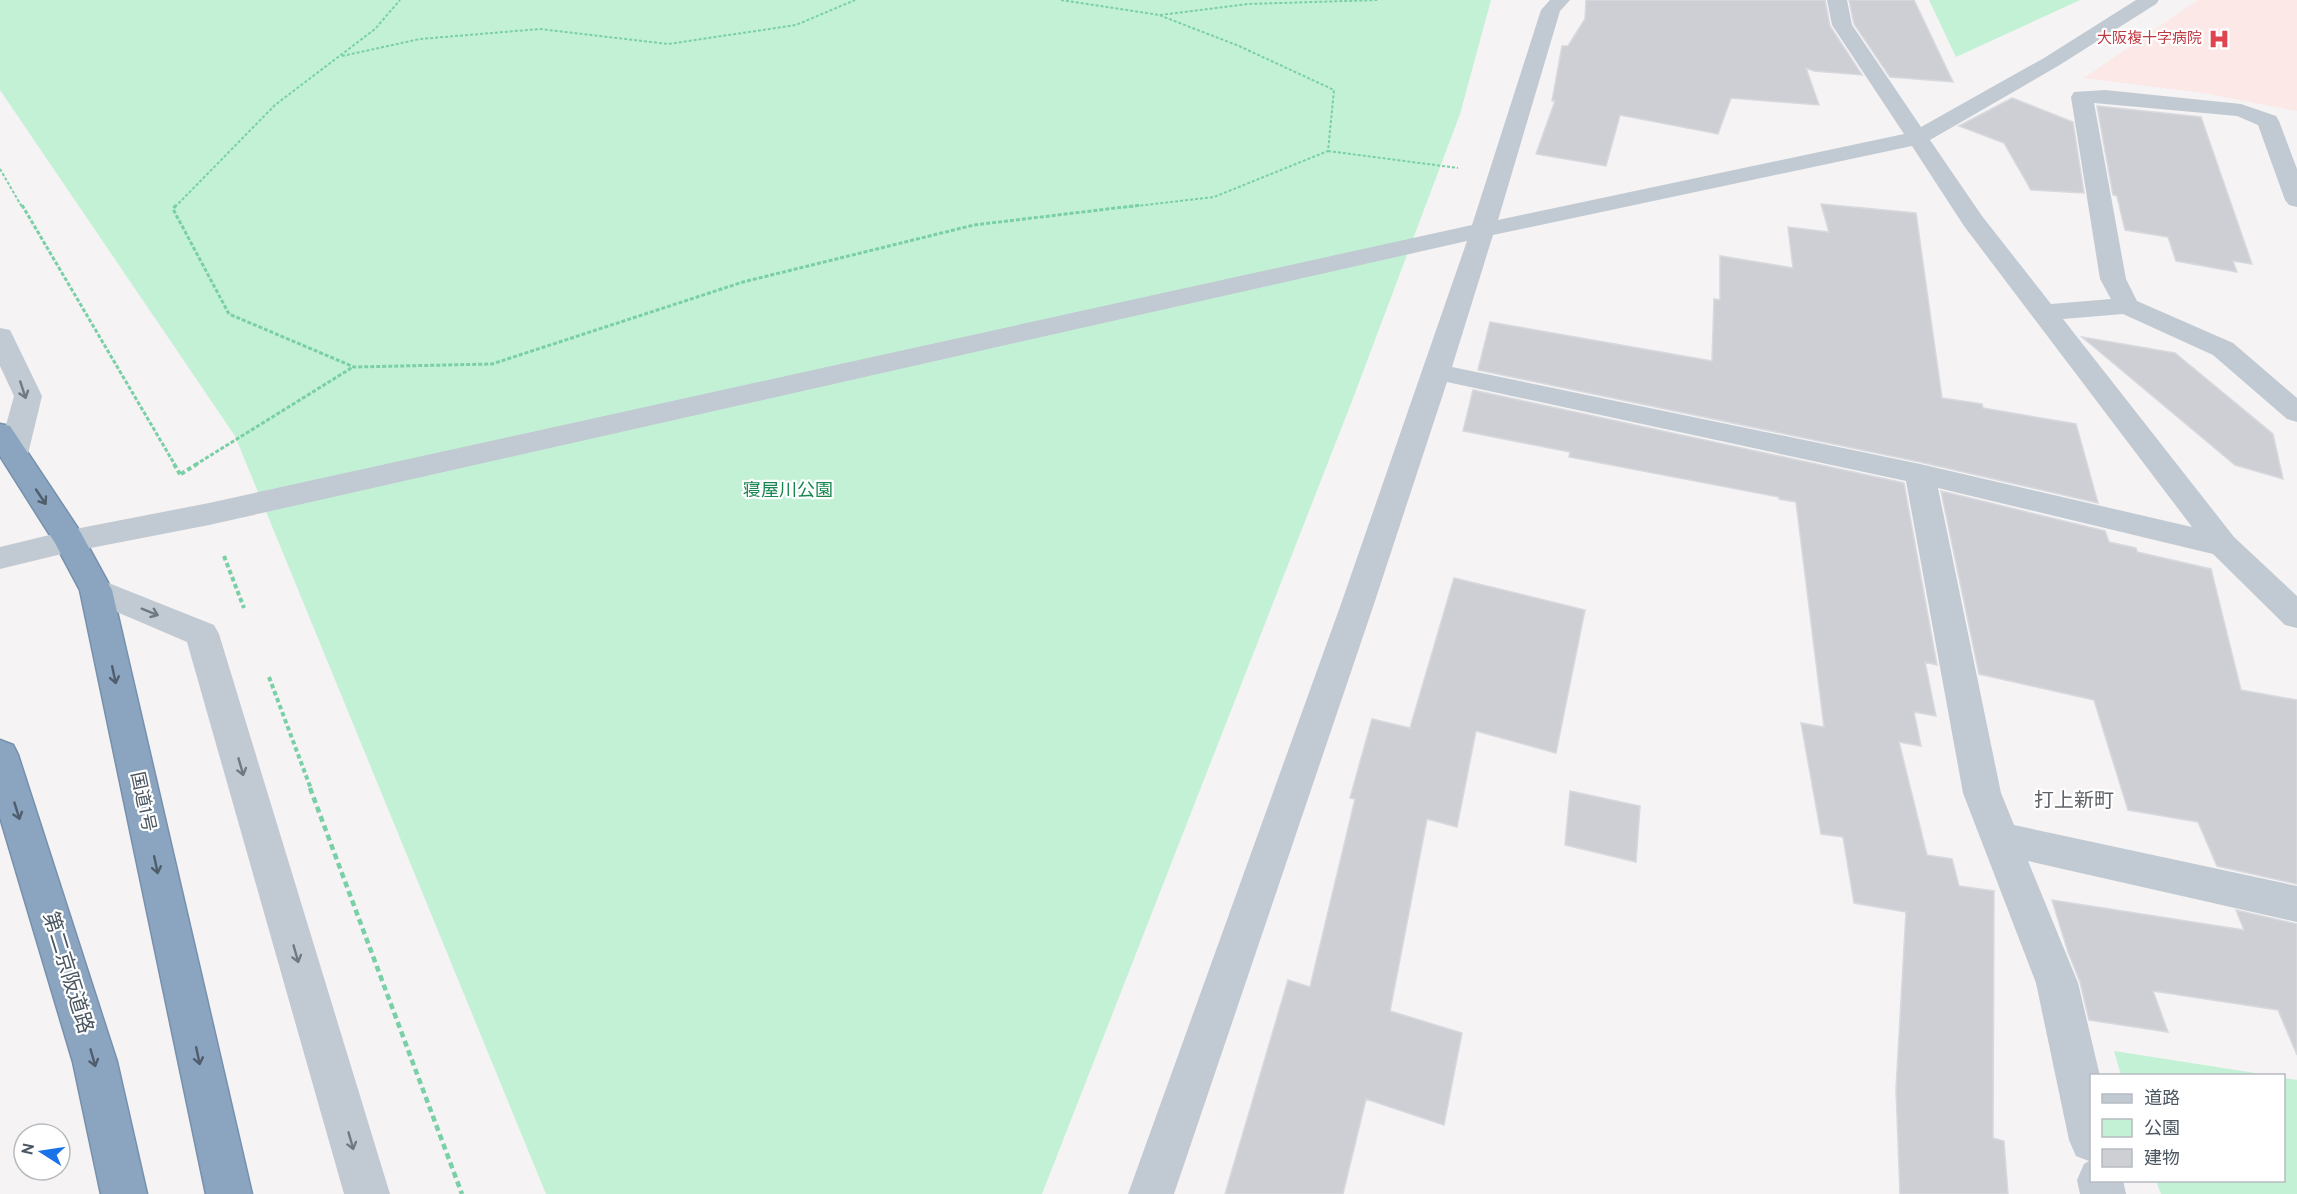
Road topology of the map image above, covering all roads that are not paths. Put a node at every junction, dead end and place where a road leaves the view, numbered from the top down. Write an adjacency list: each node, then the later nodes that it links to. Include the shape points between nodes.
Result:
1 (1560, 0): 6 (street, via 1551,10)
2 (1837, 0): 4 (street, via 1842,25)
3 (2149, 0): 4 (street, via 2051,62)
4 (1917, 138): 6 (street); 8 (street, via 1973,221)
5 (2297, 200): 7 (street, via 2268,122 2241,110 2082,97 2113,279)
6 (1483, 230): 10 (street); 14 (street)
7 (2127, 306): 8 (street); 11 (street, via 2223,349)
8 (2043, 313): 15 (street)
9 (0, 336): 12 (street, one-way to 12, via 28,396)
10 (1438, 372): 13 (street); 26 (street)
11 (2297, 413)
12 (6, 444): 14 (highway, 国道1号, one-way to 14)
13 (1920, 474): 15 (street); 20 (street, via 1982,793)
14 (70, 541): 16 (street); 17 (highway, 国道1号)
15 (2223, 545): 18 (street)
16 (0, 558)
17 (96, 591): 24 (highway, 国道1号, one-way to 24); 25 (street, one-way to 25, via 202,634)
18 (2297, 616)
19 (0, 755): 23 (highway, 第二京阪道路, one-way to 23, via 95,1062)
20 (2000, 838): 21 (street); 22 (street, via 2057,983)
21 (2297, 904)
22 (2090, 1135)
23 (124, 1194)
24 (229, 1194)
25 (367, 1194)
26 (1151, 1194)

